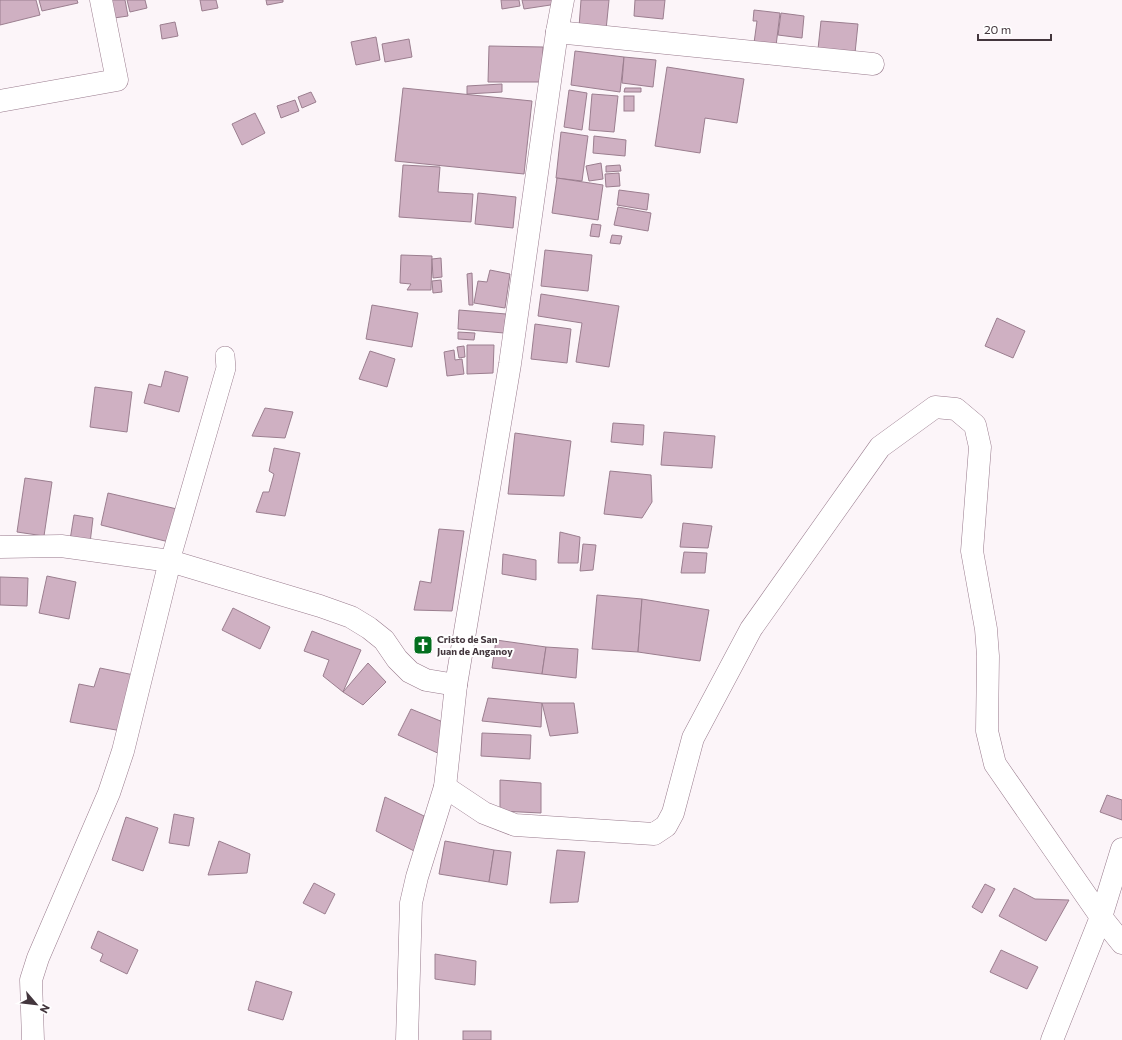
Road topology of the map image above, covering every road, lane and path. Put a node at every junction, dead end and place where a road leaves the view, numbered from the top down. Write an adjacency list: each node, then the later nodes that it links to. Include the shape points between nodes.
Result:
1 (101, 0): 5 (street, via 117,80)
2 (563, 0): 3 (street)
3 (557, 32): 4 (street); 9 (street, via 510,364)
4 (873, 64)
5 (0, 101)
6 (225, 356): 8 (street, via 226,368)
7 (0, 547): 8 (street, via 60,546)
8 (170, 561): 9 (street, via 351,617 384,640 410,672 426,680); 14 (street, via 123,751 109,793 38,958 31,980)
9 (456, 685): 10 (street)
10 (445, 787): 12 (street, via 484,813 515,825 654,834 666,826 673,813 693,738 751,629 880,447 935,407 956,410 975,425 980,447 972,551 986,629 988,731 995,764); 15 (street, via 411,903)
11 (1122, 849): 12 (street)
12 (1101, 917): 13 (street); 16 (street)
13 (1122, 943)
14 (33, 1040)
15 (407, 1040)
16 (1052, 1040)

